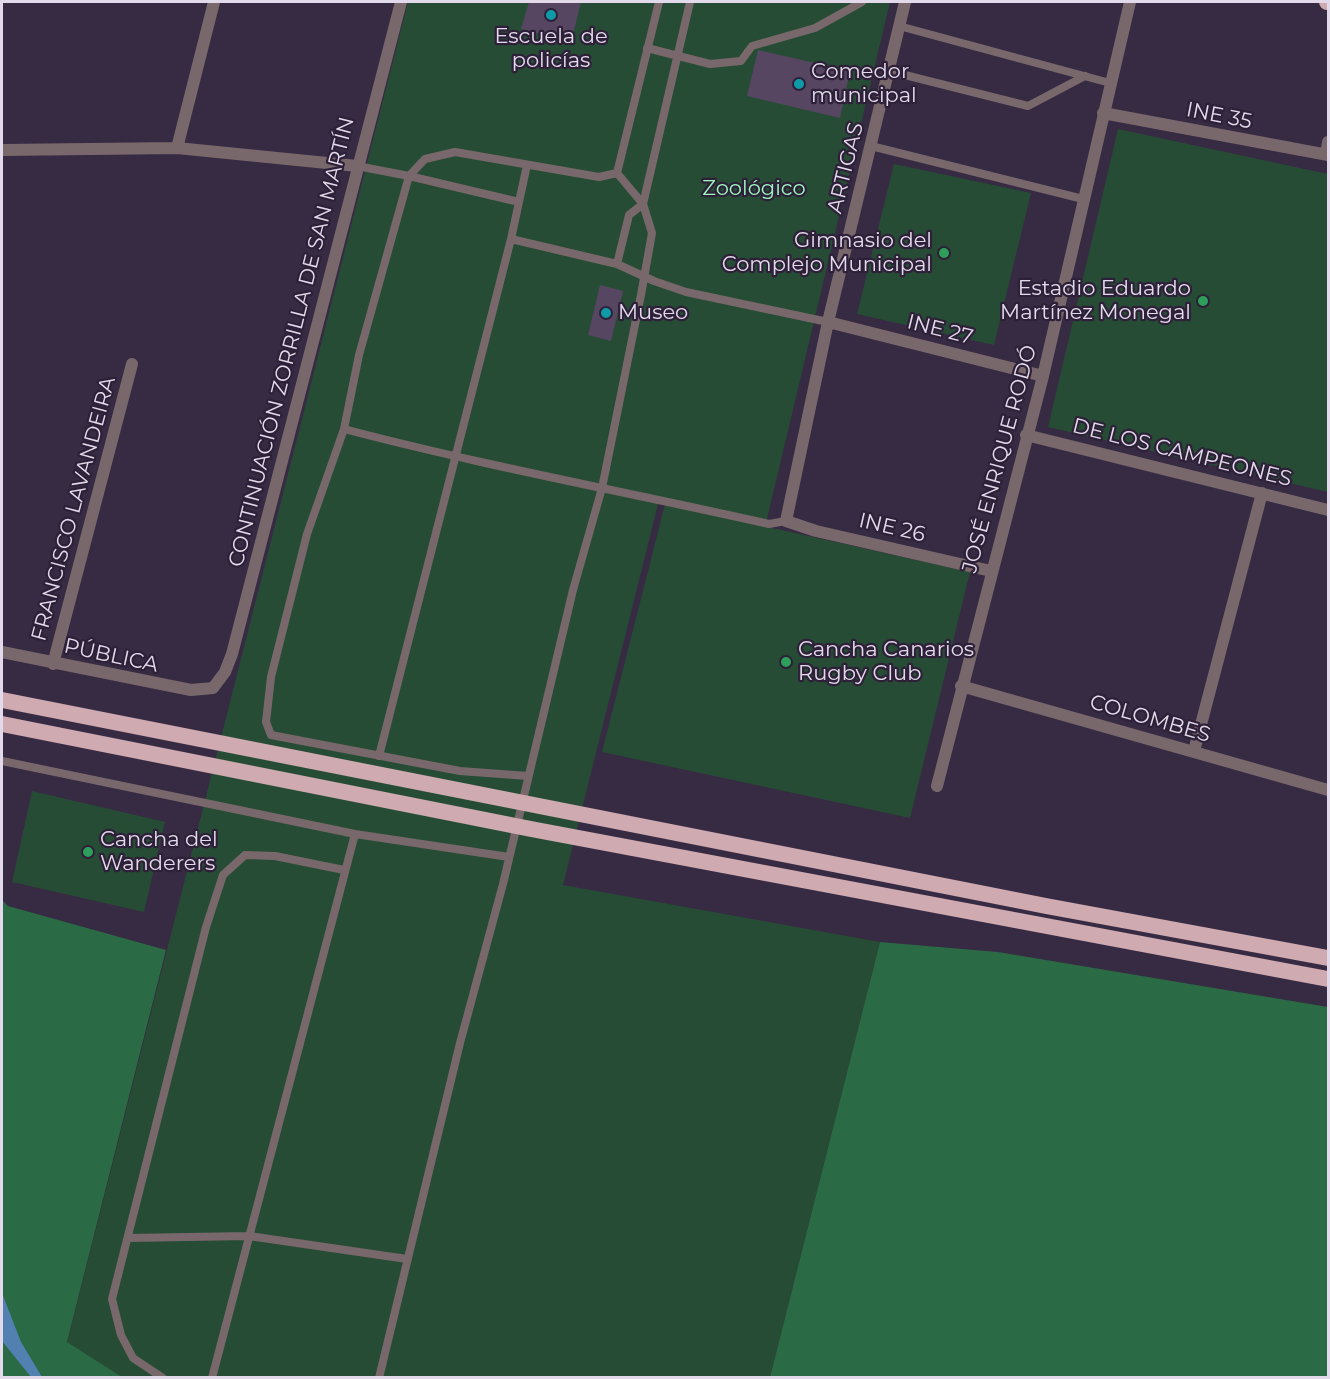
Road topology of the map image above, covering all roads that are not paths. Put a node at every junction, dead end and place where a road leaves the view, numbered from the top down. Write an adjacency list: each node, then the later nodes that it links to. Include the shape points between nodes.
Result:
1 (214, 2): 16 (street)
2 (401, 2): 20 (street, CONTINUACIÓN ZORRILLA DE SAN MARTÍN)
3 (659, 2): 9 (lane)
4 (690, 2): 10 (lane)
5 (862, 2): 10 (lane, via 815,27 752,46 741,61 710,64)
6 (905, 2): 8 (street, ARTIGAS)
7 (1130, 2): 13 (street, JOSÉ ENRIQUE RODÓ)
8 (899, 26): 11 (street, ARTIGAS); 12 (lane)
9 (647, 48): 10 (lane); 21 (lane)
10 (677, 56): 25 (lane)
11 (889, 71): 12 (lane, via 1028,106); 15 (street, ARTIGAS)
12 (1085, 76): 13 (lane)
13 (1110, 83): 14 (street, JOSÉ ENRIQUE RODÓ)
14 (1103, 113): 18 (street, INE 35); 23 (street, JOSÉ ENRIQUE RODÓ)
15 (871, 146): 23 (lane); 29 (street, ARTIGAS)
16 (177, 148): 17 (street); 20 (street)
17 (2, 150)
18 (1328, 150)
19 (527, 165): 21 (lane, via 599,177); 22 (lane, via 455,152 425,159); 24 (lane)
20 (357, 166): 22 (lane); 43 (street, CONTINUACIÓN ZORRILLA DE SAN MARTÍN, via 232,654)
21 (617, 173): 25 (lane)
22 (409, 176): 24 (lane); 32 (lane, via 359,355)
23 (1083, 199): 31 (street, JOSÉ ENRIQUE RODÓ)
24 (519, 202): 26 (lane)
25 (643, 204): 27 (lane, via 629,215); 28 (lane, via 652,233)
26 (511, 239): 27 (lane); 34 (lane)
27 (617, 264): 28 (lane)
28 (644, 275): 29 (lane, via 686,292); 35 (lane)
29 (828, 322): 31 (street, INE 27); 38 (street, ARTIGAS)
30 (132, 364): 41 (street, FRANCISCO LAVANDEIRA)
31 (1043, 376): 33 (street, JOSÉ ENRIQUE RODÓ)
32 (344, 429): 34 (lane); 47 (lane, via 307,534 271,677 266,722 272,735)
33 (1026, 435): 36 (street, DE LOS CAMPEONES); 39 (street, JOSÉ ENRIQUE RODÓ)
34 (454, 458): 35 (lane); 47 (lane)
35 (602, 488): 38 (lane, via 769,524); 49 (lane)
36 (1262, 493): 37 (street, DE LOS CAMPEONES); 46 (street)
37 (1329, 510)
38 (786, 520): 39 (street, INE 26, via 816,531)
39 (990, 571): 42 (street, JOSÉ ENRIQUE RODÓ)
40 (2, 652): 41 (street, PÚBLICA)
41 (53, 664): 43 (street, PÚBLICA, via 172,688)
42 (962, 686): 46 (street, COLOMBES); 50 (street, JOSÉ ENRIQUE RODÓ)
43 (213, 688)
44 (2, 700): 55 (highway)
45 (2, 724): 56 (highway, via 489,821)
46 (1194, 751): 51 (street, COLOMBES)
47 (379, 756): 49 (lane, via 460,771)
48 (2, 761): 52 (lane)
49 (528, 776): 53 (lane)
50 (937, 786)
51 (1329, 790)
52 (355, 834): 53 (lane); 54 (lane)
53 (509, 857): 59 (lane)
54 (344, 870): 57 (lane); 58 (lane, via 275,856 245,855 223,875 206,927)
55 (1329, 958)
56 (1329, 979)
57 (249, 1236): 58 (lane); 59 (lane); 61 (lane)
58 (129, 1238): 60 (lane, via 112,1299 118,1326 133,1358)
59 (407, 1259): 62 (lane)
60 (163, 1377)
61 (212, 1377)
62 (379, 1377)

